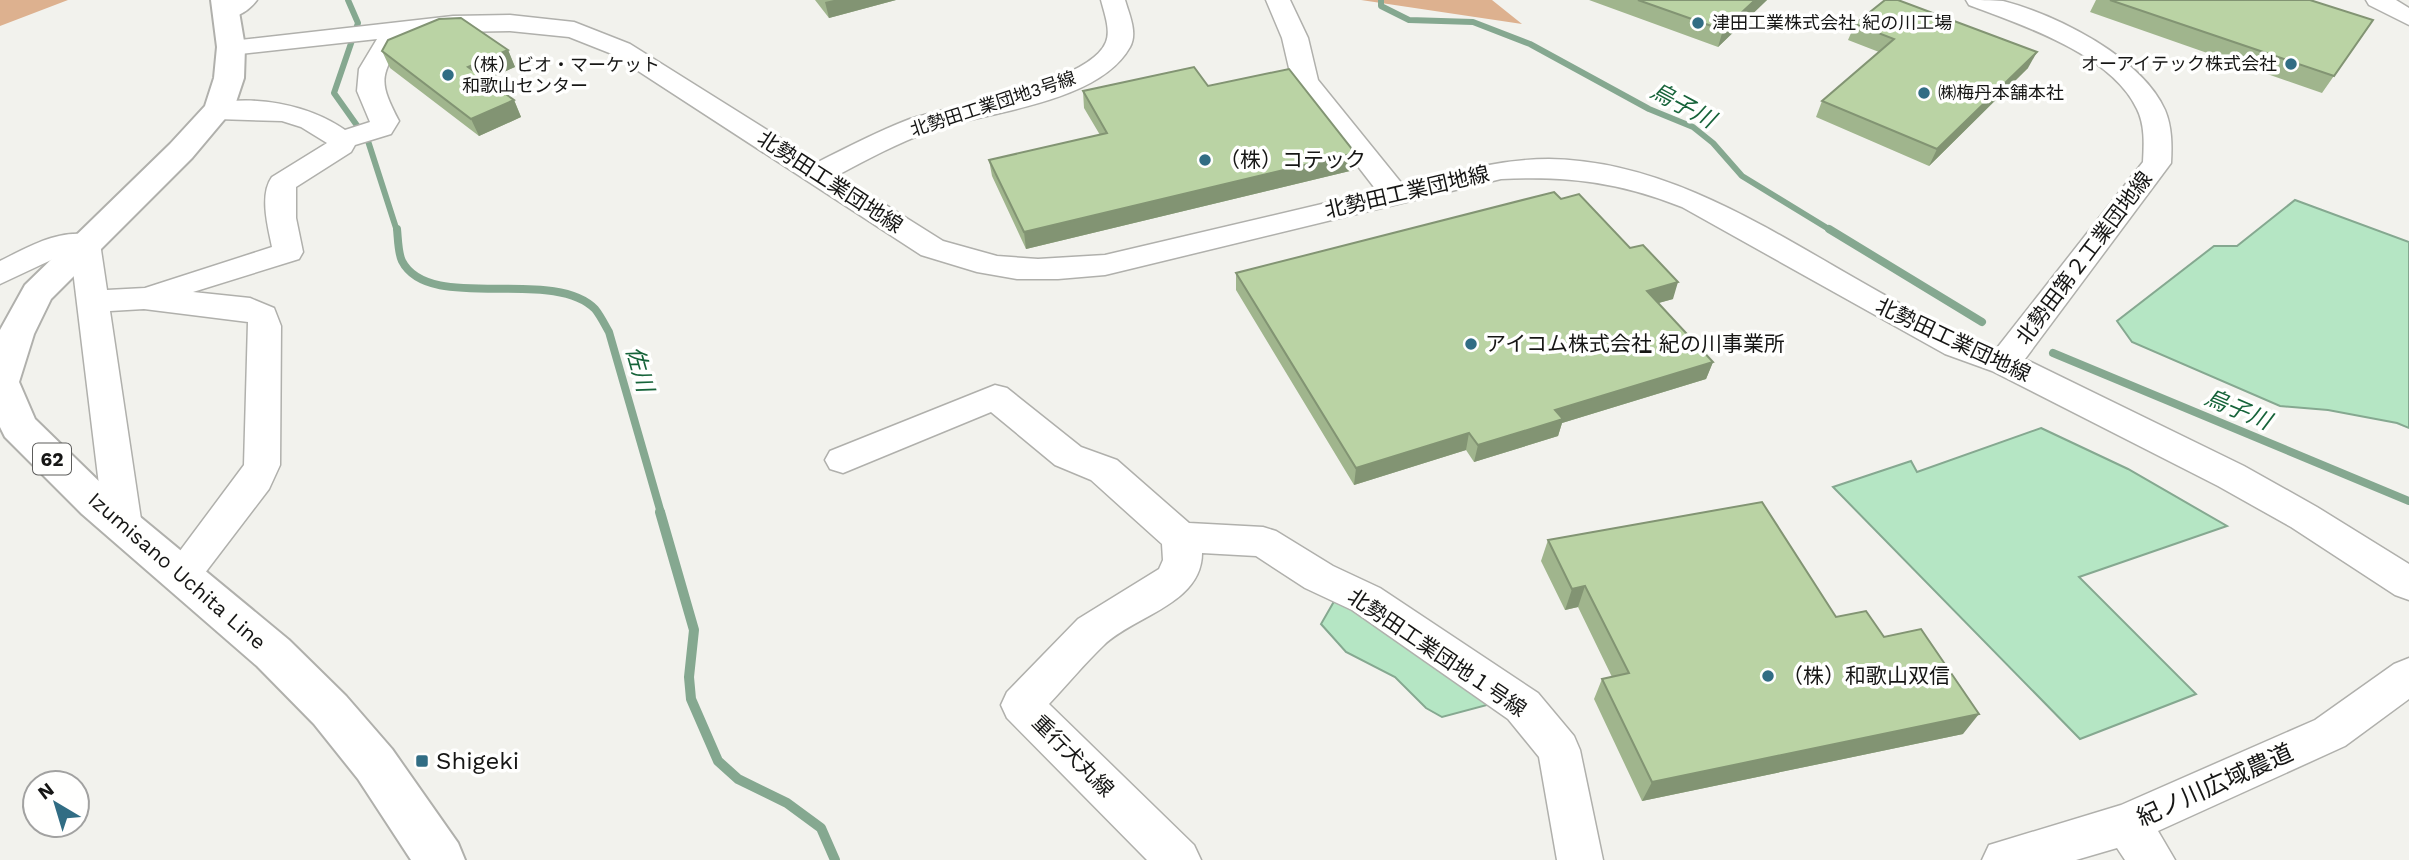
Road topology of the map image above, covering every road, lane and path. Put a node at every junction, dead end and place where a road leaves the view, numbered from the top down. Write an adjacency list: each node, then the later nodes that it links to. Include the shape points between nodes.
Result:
1 (1113, 0): 10 (street, 北勢田工業団地3号線, via 1121,37 1117,48 1080,78 921,125)
2 (1278, 0): 11 (street, via 1295,38 1305,81)
3 (1978, 0): 16 (street, 北勢田第２工業団地線, via 2082,44 2122,73 2149,106 2159,138 2157,163)
4 (2378, 0): 6 (street)
5 (232, 15): 7 (street, 北勢田工業団地線, via 327,37); 8 (main road, Izumisano Uchita Line / 62, via 229,78)
6 (2409, 18)
7 (386, 30): 9 (street, via 372,69 370,91 385,126); 10 (street, 北勢田工業団地線, via 510,23 574,30 621,49)
8 (217, 111): 9 (street, via 289,113); 12 (main road, Izumisano Uchita Line / 62)
9 (356, 136): 14 (street, via 282,183 281,218 288,252)
10 (819, 173): 11 (street, 北勢田工業団地線, via 932,248 965,261 1010,270 1105,265)
11 (1395, 194): 16 (street, 北勢田工業団地線, via 1501,170 1551,168 1652,185 1692,201 1887,310)
12 (85, 243): 13 (street, via 58,245); 15 (street); 18 (main road, Izumisano Uchita Line / 62, via 37,293 16,334 0,382 19,427)
13 (0, 274)
14 (144, 298): 15 (street); 20 (street, via 250,309 262,316 265,326 262,465)
15 (93, 301): 18 (street)
16 (2004, 363): 21 (street, 北勢田工業団地線, via 2231,476)
17 (843, 460): 19 (street, via 995,397 1068,456 1104,470)
18 (123, 526): 20 (main road, Izumisano Uchita Line / 62)
19 (1180, 537): 25 (street, 重行犬丸線, via 1183,568 1173,580 1092,631 1022,705); 26 (street, 北勢田工業団地１号線, via 1263,542 1319,578 1366,599 1523,706 1559,750)
20 (181, 575): 24 (main road, Izumisano Uchita Line / 62, via 273,653 330,710 375,764)
21 (2409, 584)
22 (2409, 676): 23 (street, 紀ノ川広域農道, via 2330,733)
23 (2126, 824): 27 (street, 紀ノ川広域農道); 28 (street)
24 (440, 860)
25 (1178, 860)
26 (1580, 860)
27 (2005, 860)
28 (2152, 860)

